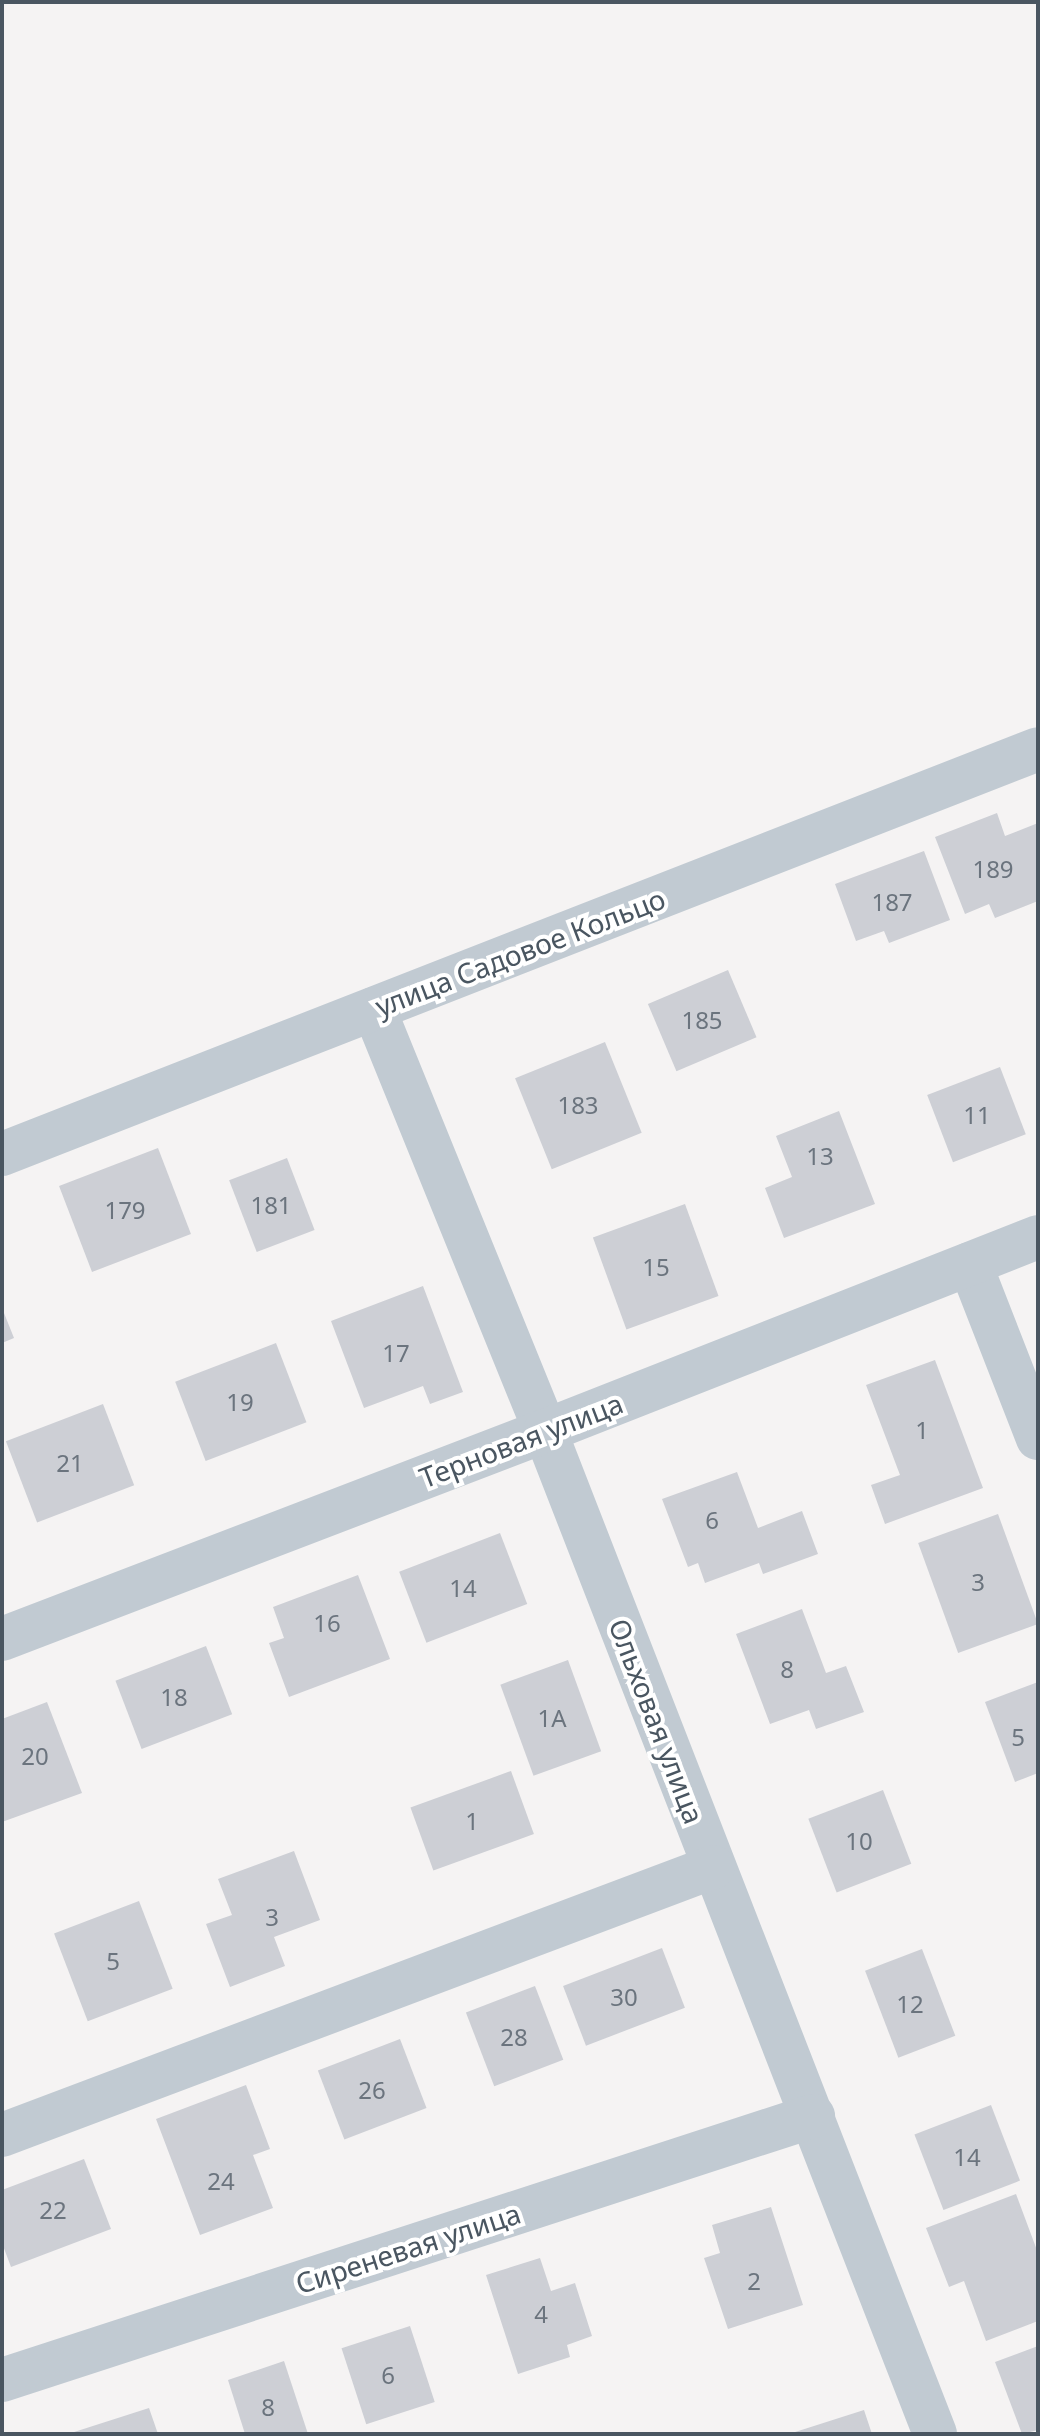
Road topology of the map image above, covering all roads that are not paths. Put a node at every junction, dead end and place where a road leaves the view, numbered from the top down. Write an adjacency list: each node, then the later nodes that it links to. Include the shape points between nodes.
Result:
1 (1038, 749): 2 (street, улица Садовое Кольцо)
2 (374, 1009): 3 (street, улица Садовое Кольцо); 6 (street, Ольховая улица)
3 (2, 1154)
4 (1038, 1237): 5 (street, Терновая улица)
5 (970, 1264): 6 (street, Терновая улица); 7 (street)
6 (545, 1431): 8 (street, Терновая улица); 9 (street, Ольховая улица)
7 (1038, 1438)
8 (2, 1639)
9 (713, 1867): 10 (street, Ольховая улица); 11 (street)
10 (813, 2116): 12 (street, Сиреневая улица); 13 (street, Ольховая улица)
11 (2, 2135)
12 (2, 2380)
13 (935, 2434)

